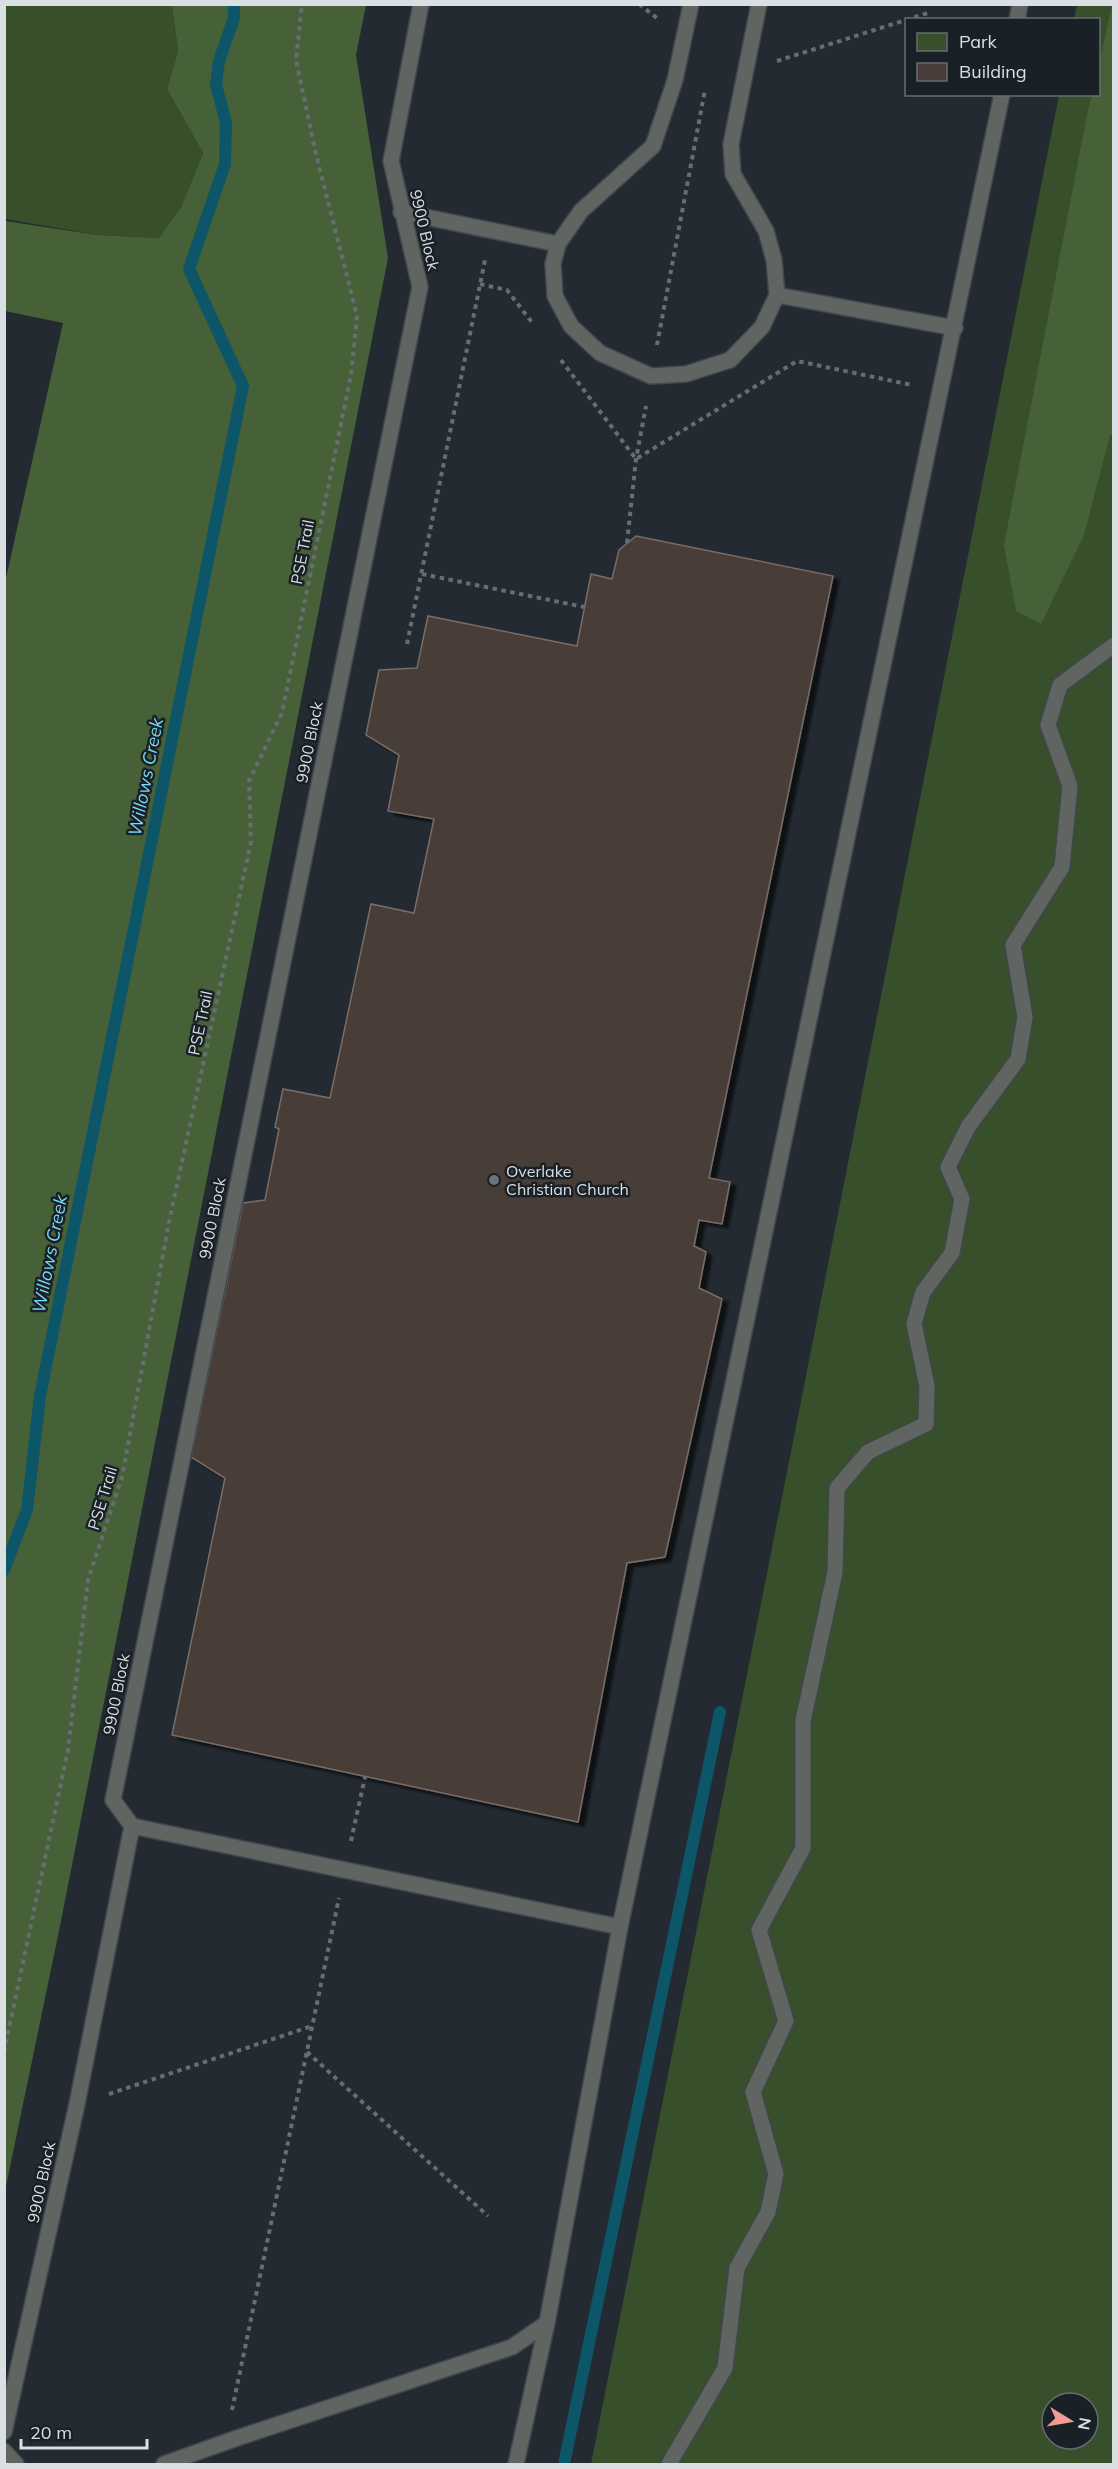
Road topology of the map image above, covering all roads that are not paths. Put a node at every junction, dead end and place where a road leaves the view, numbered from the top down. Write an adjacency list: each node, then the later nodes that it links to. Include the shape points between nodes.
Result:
1 (422, 4): 5 (lane, 9900 Block, via 391,161)
2 (691, 4): 6 (lane, via 675,80 653,146 581,211)
3 (759, 4): 7 (lane, via 731,144 733,174 765,231 774,260)
4 (1002, 96): 8 (lane)
5 (401, 212): 6 (lane); 10 (lane, 9900 Block, via 420,287 113,1800)
6 (558, 244): 7 (lane, via 553,264 555,296 571,326 600,353 651,376 686,374 730,360 762,327)
7 (777, 295): 8 (lane)
8 (955, 328): 11 (lane)
9 (1113, 645): 18 (lane, via 1060,685 1048,725 1070,786 1062,867 1013,945 1025,1017 1018,1059 968,1127 948,1167 962,1199 952,1253 923,1292 914,1324 927,1386 926,1424 868,1452 837,1488 835,1572 803,1721 803,1848 759,1930 786,2021 753,2092 776,2174 768,2212 737,2268 725,2368)
10 (132, 1826): 11 (lane); 13 (lane, 9900 Block, via 77,2104)
11 (620, 1928): 12 (lane)
12 (547, 2323): 16 (lane, via 512,2347); 17 (lane)
13 (4, 2432)
14 (4, 2451): 15 (lane)
15 (16, 2464)
16 (164, 2464)
17 (516, 2464)
18 (669, 2464)

